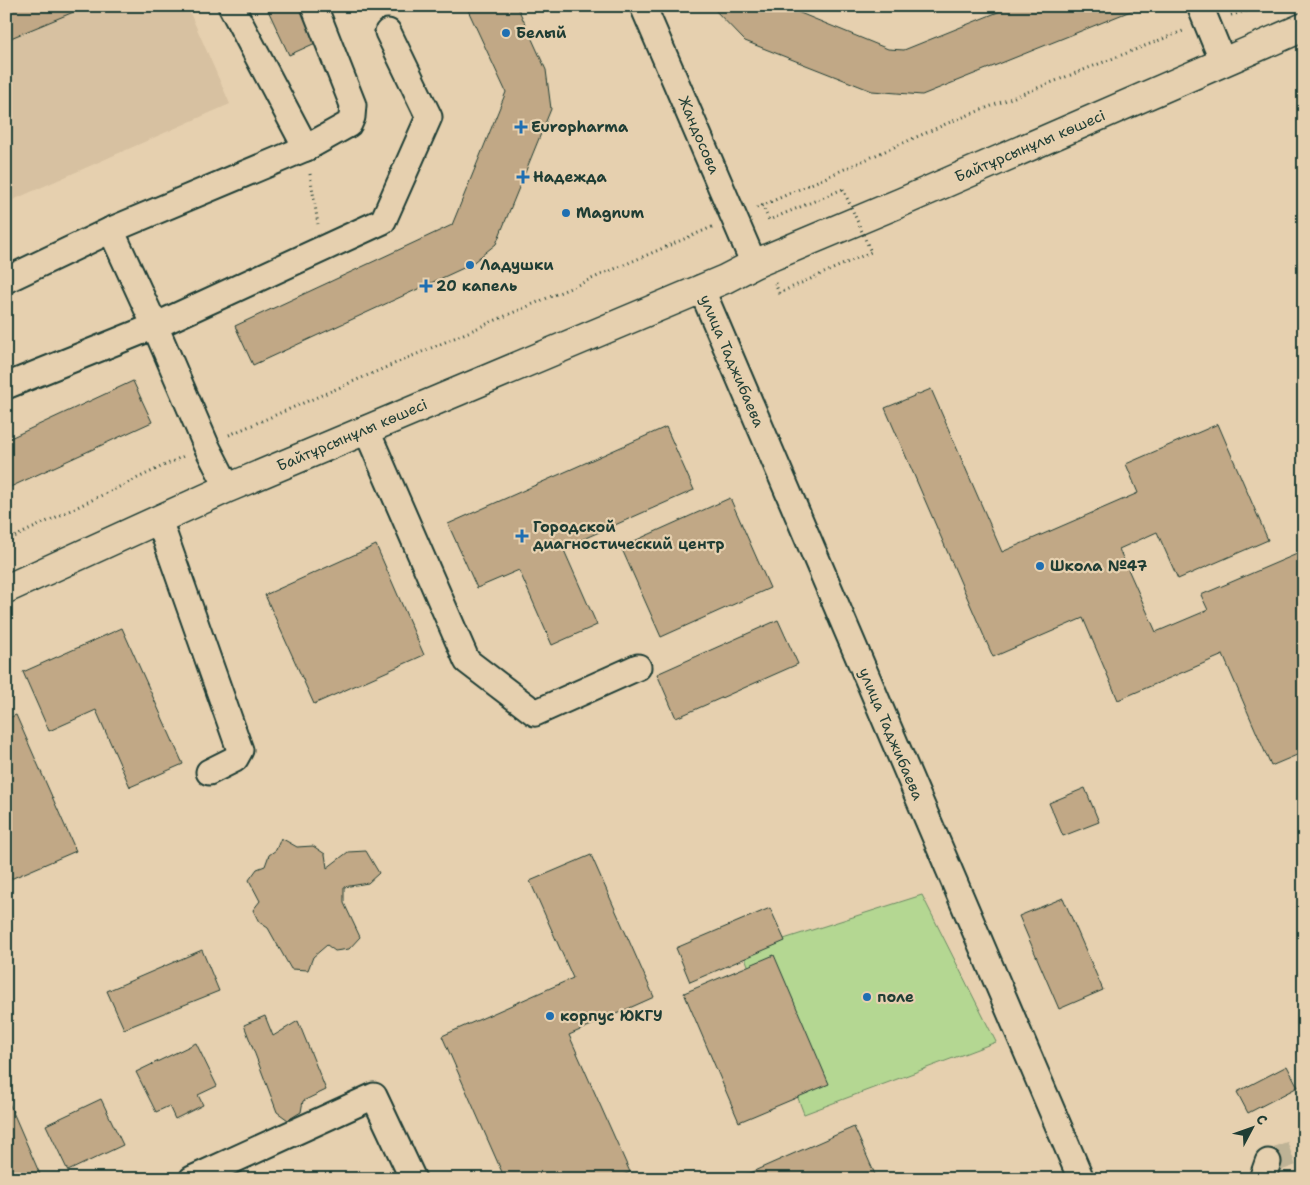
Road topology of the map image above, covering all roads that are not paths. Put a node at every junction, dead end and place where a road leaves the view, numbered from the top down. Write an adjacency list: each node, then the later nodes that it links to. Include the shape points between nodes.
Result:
1 (231, 6): 8 (street)
2 (314, 6): 8 (street, via 353,105 349,124)
3 (643, 6): 10 (street, Жандосова)
4 (1203, 14): 7 (street)
5 (1304, 27): 7 (main road, Байтұрсынұлы көшесі)
6 (388, 32): 13 (street, via 428,117 383,221)
7 (1223, 62): 10 (main road, Байтұрсынұлы көшесі)
8 (306, 148): 9 (street)
9 (111, 230): 11 (street); 13 (street)
10 (754, 264): 12 (main road, Байтұрсынұлы көшесі)
11 (6, 280)
12 (701, 288): 15 (main road, Байтұрсынұлы көшесі); 23 (street, улица Таджибаева)
13 (155, 326): 14 (street); 16 (street)
14 (6, 386)
15 (366, 429): 16 (main road, Байтұрсынұлы көшесі); 19 (street, via 467,661 534,713)
16 (228, 488): 17 (main road, Байтұрсынұлы көшесі)
17 (160, 520): 18 (main road, Байтұрсынұлы көшесі); 20 (street, via 240,750 235,758)
18 (6, 589)
19 (638, 667)
20 (208, 772)
21 (192, 1179): 22 (street, via 374,1096)
22 (414, 1179)
23 (1081, 1179)

